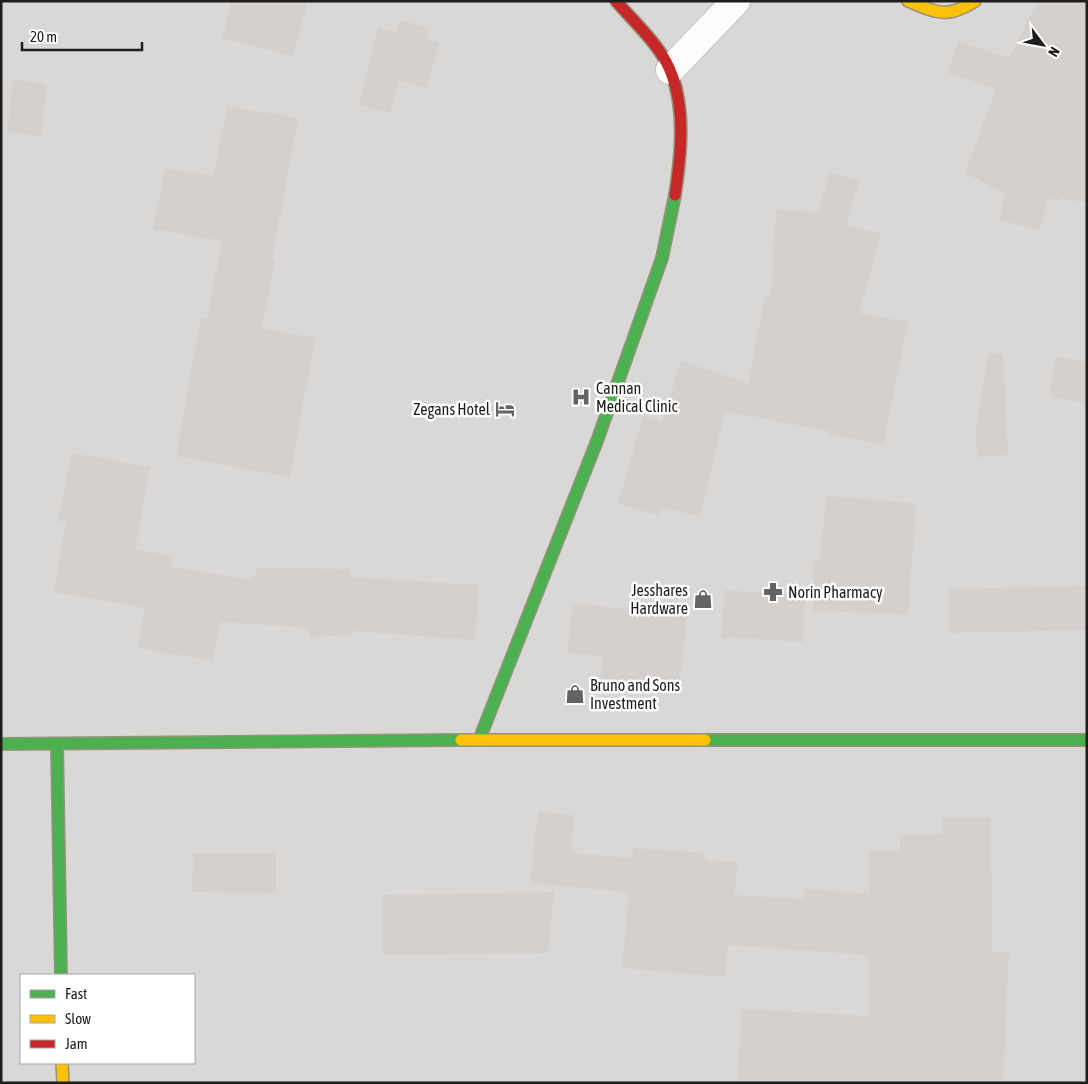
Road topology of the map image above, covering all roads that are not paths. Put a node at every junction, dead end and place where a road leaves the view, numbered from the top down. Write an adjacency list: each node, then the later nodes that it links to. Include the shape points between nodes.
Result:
1 (616, 1): 5 (street, via 652,41)
2 (736, 1): 5 (street)
3 (908, 1): 4 (street, via 941,15 951,14)
4 (975, 1)
5 (670, 70): 6 (street, via 681,119 679,168 662,258 597,441)
6 (479, 740): 7 (street); 9 (street)
7 (1087, 740)
8 (1, 744): 9 (street)
9 (57, 744): 10 (street)
10 (61, 974)
11 (62, 1064): 12 (street)
12 (62, 1083)

